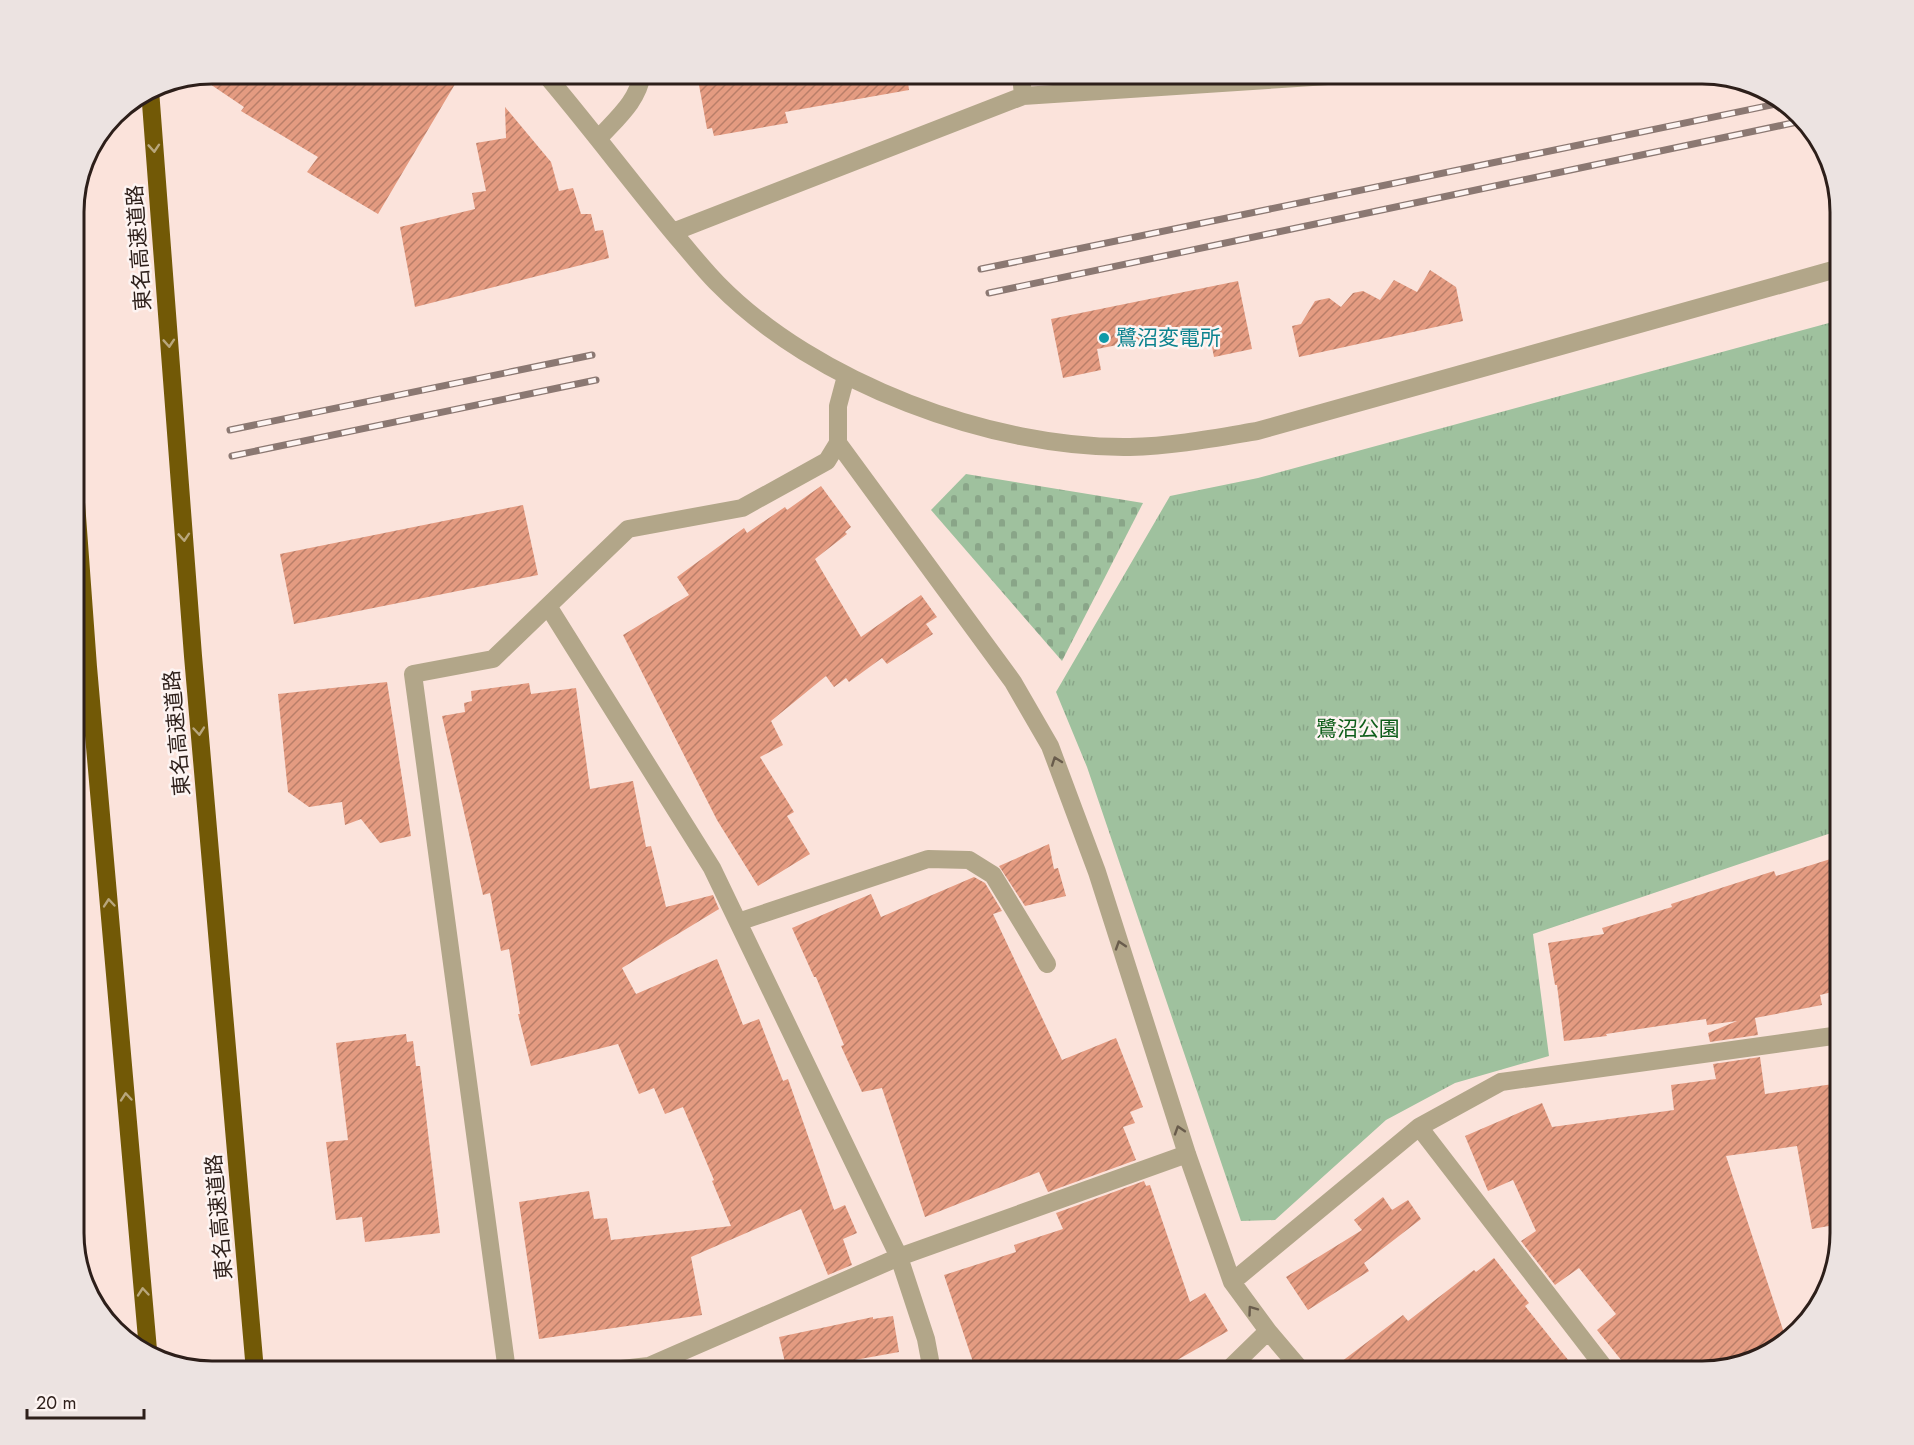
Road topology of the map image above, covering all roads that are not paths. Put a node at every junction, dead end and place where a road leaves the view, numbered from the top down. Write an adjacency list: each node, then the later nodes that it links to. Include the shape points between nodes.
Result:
1 (553, 84): 7 (street)
2 (640, 84): 7 (street, via 630,105)
3 (1021, 84): 5 (street)
4 (1182, 84): 5 (street)
5 (1023, 96): 8 (street)
6 (151, 100): 23 (highway, 東名高速道路, one-way to 23, via 193,656)
7 (598, 138): 8 (street)
8 (673, 232): 10 (street, via 717,284 766,327)
9 (1830, 271): 10 (street, via 1257,431 1194,442 1130,447 1053,442 935,413)
10 (846, 376): 11 (street, via 838,406)
11 (838, 443): 12 (street, via 827,460 742,508 628,529); 18 (street, one-way to 11, via 1097,872 1050,746 1013,682)
12 (548, 606): 14 (street, via 712,868); 24 (street, via 493,659 413,674)
13 (84, 610): 22 (highway, one-way to 13)
14 (738, 922): 15 (street, via 928,859 969,860 993,875); 19 (street)
15 (1047, 964)
16 (1830, 1036): 17 (street, via 1501,1082)
17 (1419, 1126): 20 (street); 29 (street)
18 (1187, 1154): 19 (street); 20 (street)
19 (899, 1257): 25 (street); 26 (street)
20 (1232, 1282): 21 (street, one-way to 20)
21 (1268, 1331): 27 (street); 28 (street)
22 (147, 1344)
23 (254, 1361)
24 (506, 1361)
25 (660, 1361)
26 (930, 1361)
27 (1237, 1361)
28 (1294, 1361)
29 (1598, 1361)

